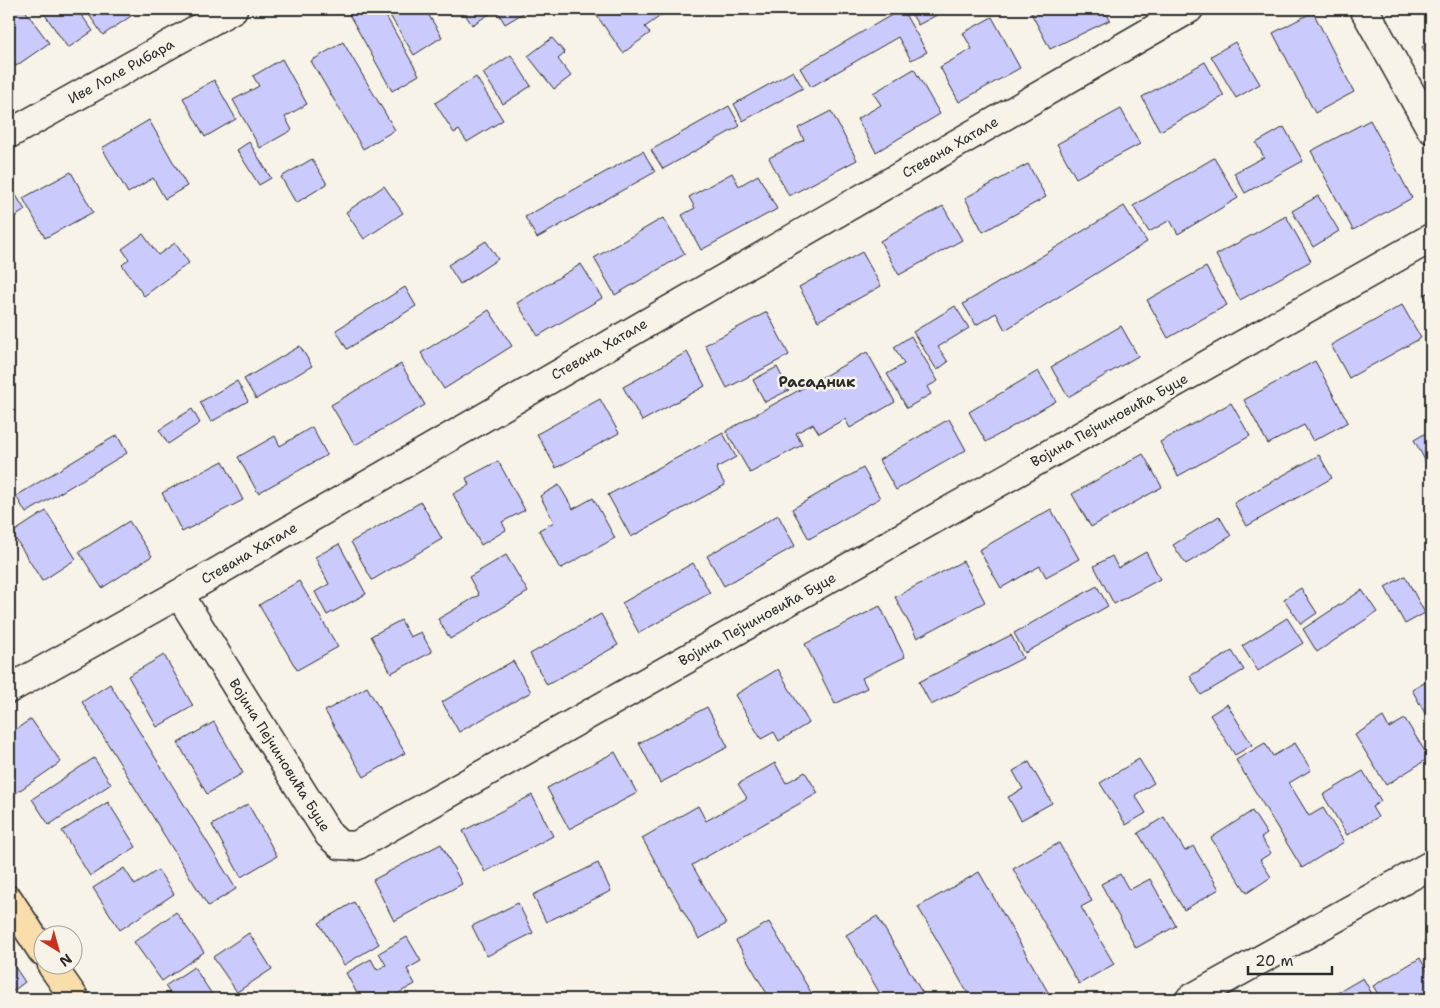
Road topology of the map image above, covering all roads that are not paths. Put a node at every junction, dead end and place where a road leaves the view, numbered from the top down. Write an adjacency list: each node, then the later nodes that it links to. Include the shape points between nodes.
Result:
1 (233, 9): 6 (street, Иве Лоле Рибара)
2 (1189, 9): 8 (street, Стевана Хатале)
3 (1364, 9): 4 (street)
4 (1424, 97): 5 (street)
5 (1431, 129)
6 (9, 134)
7 (1431, 238): 8 (street, Војина Пејчиновића Буце, via 356,846 340,845 329,835)
8 (179, 594): 9 (street, Стевана Хатале)
9 (9, 689)
10 (1431, 864): 15 (street)
11 (9, 900): 12 (main road)
12 (32, 936)
13 (59, 976): 14 (main road)
14 (75, 999)
15 (1190, 999)

